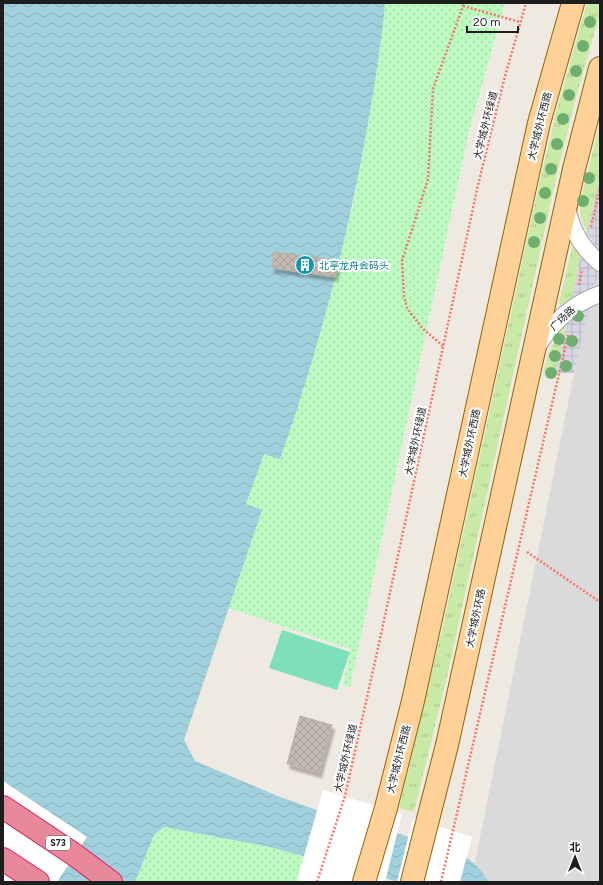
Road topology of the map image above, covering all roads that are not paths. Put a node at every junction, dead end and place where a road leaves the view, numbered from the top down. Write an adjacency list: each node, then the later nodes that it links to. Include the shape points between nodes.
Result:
1 (573, 3): 11 (main road, 大学城外环西路, via 539,123 416,686 386,808)
2 (600, 68): 3 (main road)
3 (567, 200): 4 (street, via 568,213 576,232 589,253); 6 (main road)
4 (600, 263)
5 (600, 294): 6 (street, 广场路, via 579,303 561,317)
6 (534, 353): 12 (main road, 大学城外环路, via 447,745)
7 (3, 807): 10 (highway, S73, via 75,854)
8 (3, 859): 9 (highway)
9 (38, 882)
10 (110, 882)
11 (364, 882)
12 (412, 882)

